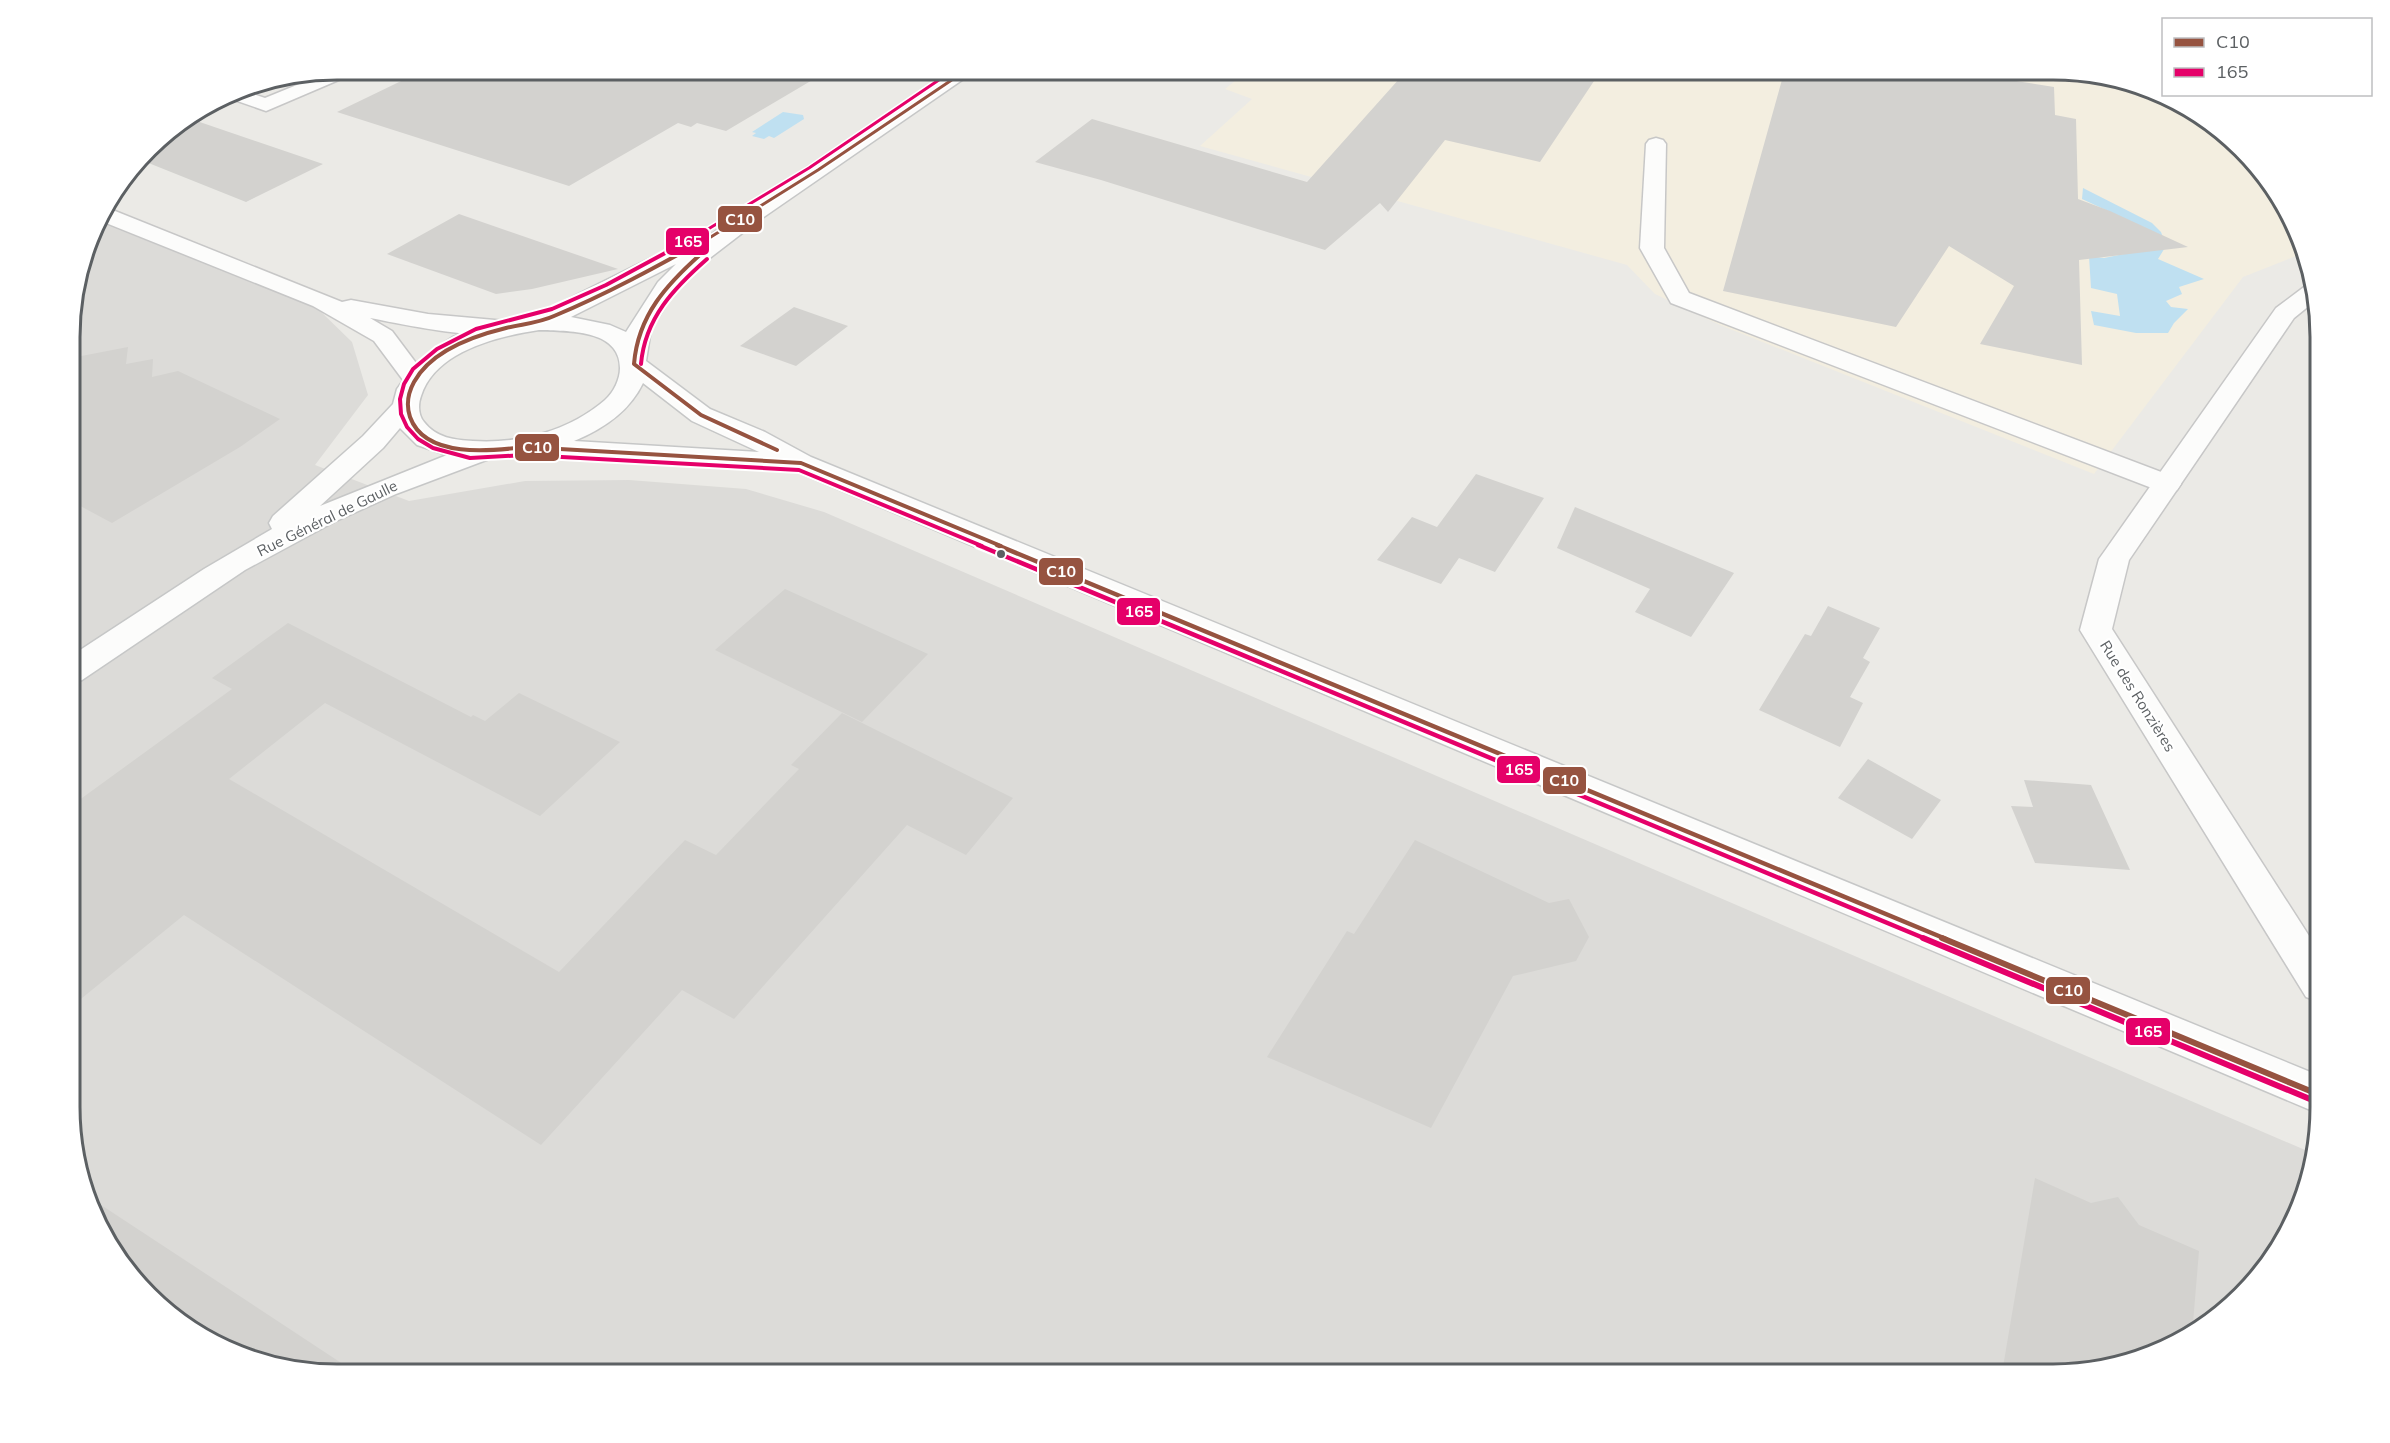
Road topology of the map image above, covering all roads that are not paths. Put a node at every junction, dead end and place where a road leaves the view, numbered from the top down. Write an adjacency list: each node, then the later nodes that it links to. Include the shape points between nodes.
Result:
1 (323, 80): 3 (main road, via 266,105)
2 (952, 80): 6 (main road)
3 (243, 97)
4 (1656, 144): 17 (main road, via 1652,248 1680,298)
5 (110, 216): 8 (main road)
6 (750, 216): 9 (main road); 11 (main road, via 666,287 639,329)
7 (2307, 296): 17 (main road, Rue des Ronzières, via 2285,313)
8 (322, 301): 10 (main road, via 408,319); 12 (main road, via 383,336)
9 (539, 322): 10 (main road); 11 (main road, via 601,329 622,341)
10 (506, 328): 12 (main road, via 452,348)
11 (634, 361): 14 (main road, via 631,383 617,403 601,416 561,437); 16 (main road, via 701,415)
12 (415, 379): 13 (main road)
13 (405, 407): 15 (main road, via 411,424 427,439); 18 (main road, Rue Général de Gaulle, via 329,483)
14 (525, 447): 15 (main road); 16 (main road)
15 (486, 452): 18 (main road, Rue Général de Gaulle, via 421,473 336,509)
16 (801, 463): 21 (main road)
17 (2167, 484): 20 (main road, Rue des Ronzières, via 2114,559 2096,630)
18 (236, 562): 19 (main road, Rue Général de Gaulle)
19 (80, 666)
20 (2310, 968)
21 (2310, 1091)

